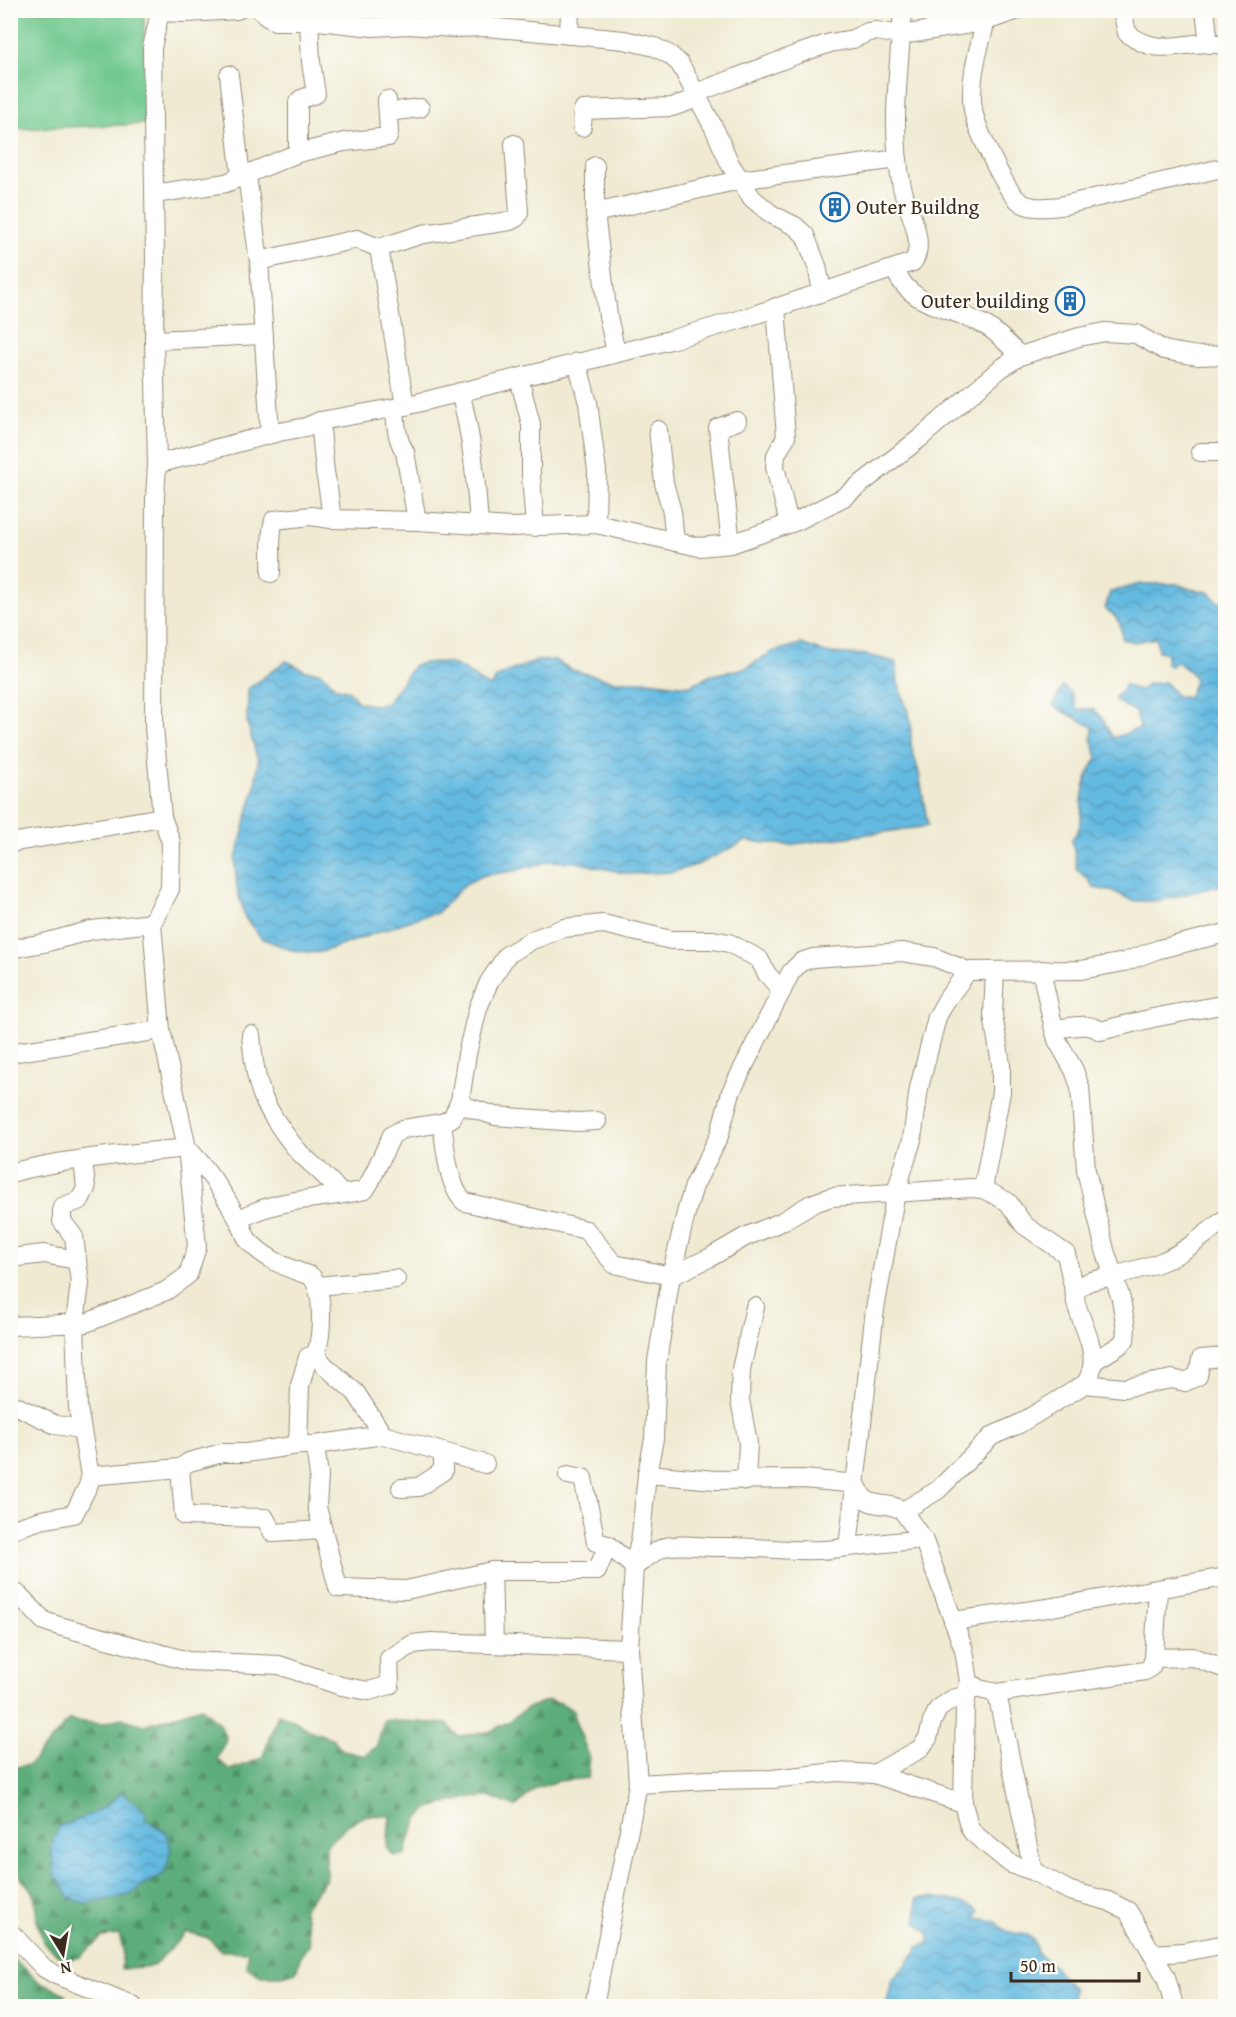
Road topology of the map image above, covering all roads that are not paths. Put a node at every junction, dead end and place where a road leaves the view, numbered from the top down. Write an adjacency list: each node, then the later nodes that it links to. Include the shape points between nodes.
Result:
1 (237, 10): 24 (street, via 160,12 152,48)
2 (260, 10): 8 (street, via 275,21)
3 (570, 10): 10 (street)
4 (903, 10): 11 (street)
5 (1018, 10): 9 (street)
6 (1205, 10): 12 (street)
7 (1117, 11): 12 (street, via 1127,33 1146,45)
8 (309, 20): 10 (street, via 373,27 486,27); 18 (street, via 316,94 298,102)
9 (983, 22): 11 (street); 21 (street, via 972,88 973,111 998,171 1019,202 1037,208 1059,206)
10 (569, 35): 14 (street, via 655,47 680,64)
11 (901, 35): 14 (street, via 868,32); 19 (street, via 895,114)
12 (1217, 45)
13 (229, 75): 22 (street)
14 (697, 95): 16 (street, via 672,107 583,110); 23 (street)
15 (420, 108): 18 (street, via 387,106 388,137)
16 (582, 127)
17 (514, 144): 26 (street, via 519,213 516,218 423,234)
18 (298, 153): 22 (street)
19 (898, 159): 23 (street); 28 (street, via 918,254 914,262)
20 (595, 166): 25 (street)
21 (1226, 166)
22 (244, 177): 24 (street); 27 (street)
23 (739, 180): 25 (street); 29 (street, via 763,208 805,235)
24 (154, 194): 32 (street)
25 (595, 213): 33 (street)
26 (379, 248): 27 (street, via 357,239); 39 (street)
27 (259, 261): 31 (street)
28 (895, 270): 29 (street); 35 (street, via 904,288 988,327)
29 (822, 291): 30 (street)
30 (776, 307): 33 (street); 49 (street, via 786,437 775,466)
31 (264, 336): 32 (street); 43 (street)
32 (154, 340): 46 (street)
33 (615, 353): 36 (street)
34 (1226, 355): 35 (street, via 1198,356 1164,350 1136,334 1105,332)
35 (1020, 356): 49 (street, via 844,497)
36 (577, 362): 37 (street); 50 (street, via 588,403 597,471)
37 (519, 378): 38 (street); 52 (street, via 531,424)
38 (460, 392): 39 (street); 51 (street, via 473,453)
39 (400, 407): 40 (street); 48 (street, via 397,429)
40 (320, 421): 43 (street); 47 (street)
41 (737, 421): 54 (street, via 718,428)
42 (658, 430): 53 (street)
43 (270, 434): 46 (street)
44 (1200, 452): 45 (street)
45 (1226, 452)
46 (157, 464): 56 (street, via 154,727)
47 (331, 519): 48 (street); 55 (street, via 311,516 274,520 270,534)
48 (417, 521): 51 (street)
49 (789, 523): 54 (street)
50 (596, 524): 52 (street); 53 (street)
51 (479, 525): 52 (street)
52 (535, 527)
53 (675, 542): 54 (street, via 699,547)
54 (731, 544)
55 (271, 573)
56 (162, 817): 57 (street); 58 (street, via 171,842 170,889)
57 (10, 843)
58 (152, 923): 60 (street, via 92,930); 67 (street)
59 (1226, 933): 61 (street, via 1124,962 1081,970)
60 (10, 949)
61 (1041, 970): 63 (street); 66 (street)
62 (968, 971): 63 (street); 64 (street, via 934,957 902,952 813,958 801,962 791,972); 77 (street, via 937,1017 919,1088 912,1140)
63 (995, 972): 76 (street, via 993,1015 1001,1092)
64 (782, 991): 70 (street, via 759,959 729,944 671,940 603,924 549,932 507,955 489,982 478,1008); 83 (street, via 745,1063 719,1136 694,1186)
65 (1226, 1004): 66 (street, via 1101,1031 1088,1025)
66 (1054, 1029): 84 (street, via 1080,1087 1086,1170)
67 (161, 1030): 69 (street); 73 (street)
68 (251, 1035): 78 (street, via 263,1096 300,1153 332,1180)
69 (10, 1053)
70 (459, 1104): 71 (street, via 495,1116); 72 (street, via 452,1118)
71 (597, 1121)
72 (442, 1123): 78 (street, via 403,1129 392,1135 365,1190); 83 (street, via 453,1182 465,1202 586,1230 614,1264)
73 (187, 1148): 74 (street); 80 (street); 89 (street, via 197,1247 188,1275 166,1291 86,1323)
74 (83, 1159): 75 (street); 82 (street, via 86,1188 80,1200 62,1207 62,1221 74,1237)
75 (10, 1173)
76 (983, 1189): 77 (street); 87 (street, via 1008,1202 1024,1225 1066,1254)
77 (896, 1192): 83 (street, via 836,1196 817,1202); 106 (street, via 875,1309)
78 (341, 1194): 80 (street, via 279,1204)
79 (1226, 1218): 84 (street, via 1171,1258)
80 (239, 1220): 86 (street, via 256,1247 289,1270 311,1276)
81 (10, 1258): 82 (street, via 44,1254)
82 (76, 1260): 89 (street, via 80,1283)
83 (671, 1276): 102 (street, via 657,1361 654,1439)
84 (1113, 1276): 87 (street, via 1089,1281); 93 (street, via 1124,1311 1125,1340)
85 (396, 1278): 86 (street)
86 (317, 1286): 91 (street, via 320,1340)
87 (1075, 1295): 93 (street)
88 (755, 1307): 105 (street, via 741,1369 740,1400 748,1443)
89 (75, 1323): 90 (street); 96 (street)
90 (10, 1326)
91 (316, 1354): 97 (street, via 356,1393); 98 (street, via 308,1358 300,1386)
92 (1226, 1357): 94 (street, via 1201,1359 1198,1376 1185,1382 1172,1379 1124,1388)
93 (1094, 1362): 94 (street)
94 (1085, 1384): 108 (street, via 992,1436 938,1490)
95 (10, 1403): 96 (street, via 56,1425)
96 (81, 1429): 104 (street)
97 (383, 1435): 98 (street); 99 (street)
98 (307, 1445): 101 (street, via 222,1453); 110 (street, via 319,1476 317,1507)
99 (443, 1452): 100 (street); 107 (street, via 443,1471 419,1486)
100 (485, 1464)
101 (180, 1468): 104 (street); 110 (street, via 184,1516 265,1518 273,1533)
102 (647, 1474): 105 (street); 114 (street)
103 (568, 1475): 112 (street, via 583,1478 596,1542)
104 (90, 1476): 109 (street, via 74,1514)
105 (746, 1481): 106 (street)
106 (855, 1482): 108 (street, via 866,1500 897,1506); 113 (street)
107 (401, 1488)
108 (903, 1511): 111 (street)
109 (10, 1530)
110 (323, 1530): 115 (street, via 338,1588 406,1590)
111 (923, 1539): 113 (street); 119 (street)
112 (608, 1545): 114 (street); 115 (street, via 597,1571)
113 (848, 1547): 114 (street, via 805,1552 732,1545 664,1547)
114 (634, 1567): 121 (street)
115 (492, 1571): 120 (street)
116 (1226, 1577): 118 (street)
117 (10, 1589): 120 (street, via 44,1621 59,1626 188,1661 279,1665 369,1691 390,1685 389,1659 413,1644)
118 (1158, 1589): 119 (street); 122 (street)
119 (953, 1621): 124 (street, via 963,1650)
120 (494, 1644): 121 (street)
121 (629, 1649): 127 (street)
122 (1154, 1658): 123 (street, via 1193,1657); 125 (street, via 1145,1671)
123 (1226, 1669)
124 (968, 1689): 125 (street); 126 (street, via 938,1708 920,1749); 128 (street)
125 (997, 1693): 129 (street)
126 (874, 1774): 127 (street, via 836,1772 772,1779); 128 (street)
127 (638, 1784): 134 (street)
128 (963, 1803): 129 (street, via 973,1833 1011,1864)
129 (1033, 1871): 132 (street, via 1070,1891 1124,1908)
130 (10, 1932): 133 (street, via 44,1968)
131 (1226, 1944): 132 (street)
132 (1152, 1954): 135 (street, via 1166,1977)
133 (133, 2007)
134 (594, 2007)
135 (1174, 2007)

